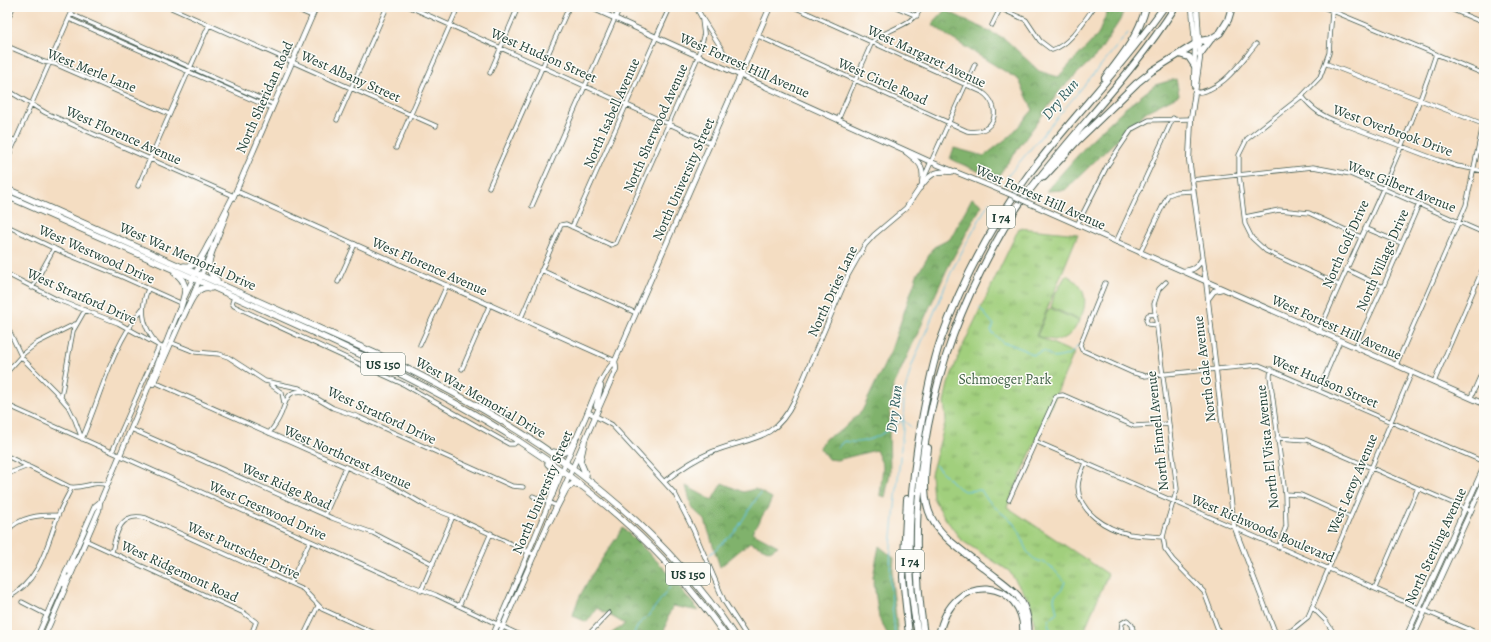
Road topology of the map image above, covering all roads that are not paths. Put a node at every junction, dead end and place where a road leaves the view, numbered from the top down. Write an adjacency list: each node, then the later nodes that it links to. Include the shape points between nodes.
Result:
1 (13, 7): 35 (street)
2 (74, 7): 30 (street)
3 (169, 7): 37 (street, West Albany Street)
4 (291, 7): 31 (street)
5 (316, 7): 31 (main road, North Sheridan Road)
6 (387, 7): 66 (street)
7 (410, 7): 38 (street, West Hudson Street)
8 (458, 7): 38 (street)
9 (518, 7): 47 (street)
10 (568, 7): 58 (street)
11 (590, 7): 33 (main road, West Forrest Hill Avenue)
12 (620, 7): 33 (street)
13 (670, 7): 41 (street, North Isabell Avenue)
14 (696, 7): 34 (street)
15 (770, 7): 40 (main road, North University Street)
16 (794, 7): 43 (street, West Margaret Avenue)
17 (896, 7): 32 (street)
18 (922, 7): 32 (street)
19 (999, 7): 20 (street, via 1026,20 1040,41 1052,50 1059,48 1076,31); 39 (street)
20 (1094, 7)
21 (1146, 7): 96 (highway, via 1139,28 1128,48)
22 (1164, 7): 96 (highway, I 74, via 1122,64)
23 (1175, 7): 111 (highway, I 74, via 1141,57 1060,150)
24 (1192, 7): 44 (main road, North Gale Avenue)
25 (1197, 7): 44 (main road, North Gale Avenue)
26 (1232, 7): 42 (highway, via 1224,28)
27 (1323, 7): 29 (street)
28 (1446, 7): 36 (street)
29 (1332, 11): 50 (street); 56 (street)
30 (70, 16): 54 (street); 59 (street)
31 (312, 16): 53 (main road, North Sheridan Road)
32 (917, 16): 43 (street)
33 (614, 18): 41 (main road, West Forrest Hill Avenue); 65 (street)
34 (702, 18): 51 (street, North Sherwood Avenue, via 704,34); 52 (street, via 726,54)
35 (7, 21)
36 (1484, 23)
37 (209, 25): 53 (street, West Albany Street); 59 (street)
38 (450, 25): 47 (street, West Hudson Street); 75 (street)
39 (992, 25)
40 (758, 36): 62 (main road, North University Street); 63 (street, West Circle Road)
41 (656, 38): 51 (main road, West Forrest Hill Avenue); 72 (street, North Isabell Avenue)
42 (1211, 39): 44 (highway); 49 (highway)
43 (872, 42): 63 (street); 64 (street, West Margaret Avenue)
44 (1197, 43): 48 (highway); 49 (main road, North Gale Avenue); 57 (main road, North Gale Avenue)
45 (1256, 44): 68 (street, via 1216,87)
46 (7, 46): 54 (street, West Merle Lane)
47 (500, 47): 58 (street, West Hudson Street); 60 (street)
48 (1179, 54): 57 (highway, via 1189,57); 111 (highway, via 1152,71 1128,91 1074,144)
49 (1200, 54): 68 (main road, North Gale Avenue)
50 (1436, 54): 61 (street); 70 (street, North Golf Drive)
51 (698, 57): 62 (main road, West Forrest Hill Avenue); 83 (street, North Sherwood Avenue)
52 (726, 59)
53 (292, 61): 66 (street, West Albany Street); 73 (main road, North Sheridan Road)
54 (50, 63): 71 (street); 74 (street, West Merle Lane)
55 (975, 64): 64 (street, North Dries Lane)
56 (1327, 64): 69 (street, via 1320,77); 70 (street)
57 (1195, 66): 68 (main road, North Gale Avenue)
58 (542, 67): 65 (street, West Hudson Street); 102 (street)
59 (189, 69): 73 (street); 74 (street)
60 (490, 72)
61 (1484, 74)
62 (740, 75): 79 (main road, West Forrest Hill Avenue); 87 (main road, North University Street)
63 (855, 81): 79 (street); 81 (street, West Circle Road)
64 (965, 85): 76 (street, West Margaret Avenue, via 990,97); 81 (street, North Dries Lane)
65 (585, 86): 72 (street, West Hudson Street); 110 (street)
66 (351, 88): 75 (street, West Albany Street); 78 (street)
67 (7, 90): 71 (street, West Florence Avenue)
68 (1194, 93): 80 (main road, North Gale Avenue)
69 (1302, 96): 89 (street, West Overbrook Drive, via 1322,115); 97 (street, via 1247,139 1239,155)
70 (1421, 100): 82 (street); 89 (street, North Golf Drive)
71 (31, 104): 86 (street); 92 (street, West Florence Avenue)
72 (626, 104): 83 (street, West Hudson Street); 116 (street, North Isabell Avenue)
73 (272, 106): 105 (main road, North Sheridan Road)
74 (169, 114): 92 (street)
75 (411, 115): 84 (street, West Albany Street); 90 (street)
76 (995, 115): 81 (street, West Circle Road, via 982,131 974,132)
77 (1173, 118): 80 (street); 114 (street, via 1149,120 1132,129 1107,166); 120 (street)
78 (337, 120)
79 (838, 120): 88 (main road, West Forrest Hill Avenue)
80 (1190, 120): 99 (main road, North Gale Avenue)
81 (948, 122): 93 (street, North Dries Lane)
82 (1483, 122): 94 (street)
83 (668, 124): 87 (street, West Hudson Street); 116 (street, North Sherwood Avenue, via 615,245)
84 (436, 126)
85 (7, 137): 86 (street)
86 (16, 140): 91 (street)
87 (711, 143): 153 (main road, North University Street)
88 (896, 146): 93 (main road, West Forrest Hill Avenue); 100 (main road, via 922,167)
89 (1402, 146): 94 (street, West Overbrook Drive, via 1438,160); 103 (street, North Golf Drive)
90 (396, 148)
91 (10, 153)
92 (150, 159): 101 (street); 108 (street, West Florence Avenue)
93 (931, 162): 98 (main road, West Forrest Hill Avenue); 100 (street, North Dries Lane)
94 (1474, 169): 95 (street, West Overbrook Drive); 113 (street, via 1466,205)
95 (1484, 171)
96 (1029, 174): 224 (highway, I 74, via 982,249 943,334 926,397)
97 (1239, 174): 99 (street, West Gilbert Avenue); 103 (street, West Gilbert Avenue, via 1313,167 1350,174); 112 (street)
98 (963, 175): 100 (main road, via 938,171); 114 (main road, West Forrest Hill Avenue, bridge)
99 (1191, 180): 106 (main road, North Gale Avenue)
100 (921, 185): 221 (street, North Dries Lane, via 906,208 865,245 848,275 796,397 783,418 762,436 704,455)
101 (138, 186)
102 (489, 187)
103 (1382, 188): 109 (street, West Gilbert Avenue); 117 (street, North Golf Drive)
104 (7, 189): 128 (highway, West War Memorial Drive / US 150)
105 (236, 190): 108 (main road, North Sheridan Road); 123 (street, West Florence Avenue)
106 (1192, 191): 125 (street, via 1168,195); 126 (main road, North Gale Avenue)
107 (7, 196): 127 (highway, West War Memorial Drive / US 150)
108 (233, 196): 122 (main road, North Sheridan Road)
109 (1419, 204): 113 (street, West Gilbert Avenue); 121 (street, North Village Drive)
110 (532, 206)
111 (1015, 210): 167 (highway, I 74, via 976,281)
112 (1245, 217): 119 (street, via 1279,210 1309,213); 140 (street, via 1248,231 1261,248)
113 (1459, 221): 118 (street, West Gilbert Avenue); 174 (street)
114 (1077, 225): 120 (main road, West Forrest Hill Avenue)
115 (7, 226): 124 (street, West Westwood Drive)
116 (572, 227): 131 (street, via 563,224 559,226)
117 (1365, 228): 119 (street, North Golf Drive); 121 (street)
118 (1484, 233)
119 (1361, 237): 130 (street, North Golf Drive)
120 (1116, 242): 125 (main road, West Forrest Hill Avenue)
121 (1401, 243): 141 (street, North Village Drive)
122 (212, 244): 128 (highway, via 193,266 184,266); 134 (main road, North Sheridan Road); 145 (highway, via 208,263 211,274 219,282)
123 (355, 244): 135 (street); 139 (street, West Florence Avenue)
124 (54, 248): 142 (street); 143 (street, West Westwood Drive)
125 (1140, 253): 132 (main road, West Forrest Hill Avenue)
126 (1202, 259): 132 (main road, via 1198,267); 137 (main road, North Gale Avenue)
127 (152, 260): 134 (highway, West War Memorial Drive / US 150); 152 (highway, via 176,273 184,282 186,291)
128 (167, 260): 134 (highway, West War Memorial Drive / US 150)
129 (1484, 266): 185 (street)
130 (1346, 269): 140 (street, North Golf Drive); 141 (street)
131 (541, 270): 153 (street); 156 (street)
132 (1183, 271): 137 (main road, West Forrest Hill Avenue)
133 (7, 274): 142 (street, West Stratford Drive)
134 (197, 277): 145 (highway, West War Memorial Drive / US 150); 146 (highway, West War Memorial Drive / US 150); 152 (main road, North Sheridan Road); 155 (main road, North Sheridan Road)
135 (338, 282)
136 (1166, 282): 154 (street, North Finnell Avenue, via 1160,287 1155,298)
137 (1206, 282): 144 (main road, West Forrest Hill Avenue); 147 (street, North Gale Avenue)
138 (1105, 283): 182 (street, West Hudson Street, via 1080,345 1082,350 1138,374)
139 (447, 285): 149 (street, West Florence Avenue); 165 (street)
140 (1339, 285): 161 (street, North Golf Drive)
141 (1383, 287): 168 (street, North Village Drive)
142 (32, 288): 151 (street, West Stratford Drive)
143 (148, 289): 148 (street, West Westwood Drive); 150 (street)
144 (1223, 289): 147 (main road, via 1214,291); 161 (main road, West Forrest Hill Avenue)
145 (247, 296): 171 (highway, West War Memorial Drive / US 150)
146 (234, 297): 155 (highway, via 210,288 201,288); 173 (highway, West War Memorial Drive / US 150); 181 (street, via 234,306)
147 (1208, 299): 175 (street, North Gale Avenue)
148 (178, 302)
149 (490, 304): 156 (street, West Florence Avenue); 177 (street)
150 (142, 309): 160 (street); 166 (street, via 147,330)
151 (85, 310): 157 (street); 160 (street, West Stratford Drive)
152 (179, 312): 162 (main road, North Sheridan Road)
153 (636, 313): 172 (main road, North University Street)
154 (1156, 314): 158 (street, North Finnell Avenue); 158 (street, via 1148,315 1146,320 1148,324)
155 (183, 317): 164 (main road, North Sheridan Road)
156 (520, 318): 172 (street, West Florence Avenue)
157 (78, 322): 170 (street, via 40,341); 190 (street, via 72,334)
158 (1157, 325): 182 (street, North Finnell Avenue)
159 (7, 326): 170 (street)
160 (128, 328): 166 (street, West Stratford Drive); 201 (street, via 109,365)
161 (1318, 332): 163 (main road, West Forrest Hill Avenue)
162 (166, 340): 164 (street, West Stratford Drive); 166 (main road, North Sheridan Road)
163 (1340, 341): 168 (main road, West Forrest Hill Avenue); 187 (street)
164 (172, 343): 169 (main road, North Sheridan Road); 183 (street, West Stratford Drive, via 195,352 219,354 232,359)
165 (420, 345)
166 (161, 347): 169 (street, West Stratford Drive); 184 (main road, North Sheridan Road); 207 (street)
167 (948, 347): 292 (highway, I 74, via 932,406 922,458 917,569); 295 (highway, via 929,439 925,477 927,507 935,526 944,537 1018,596 1028,618)
168 (1355, 347): 174 (main road, West Forrest Hill Avenue)
169 (169, 350): 184 (main road, North Sheridan Road)
170 (21, 357): 179 (street); 190 (street)
171 (386, 358): 173 (street); 206 (highway, West War Memorial Drive / US 150, via 472,403)
172 (615, 361): 186 (main road, North University Street); 195 (main road, North University Street, via 616,369)
173 (384, 365): 181 (street); 202 (highway, West War Memorial Drive / US 150, via 439,393)
174 (1396, 365): 180 (main road, West Forrest Hill Avenue)
175 (1215, 368): 178 (street, West Hudson Street, via 1259,365); 182 (street, West Hudson Street); 245 (street, North Gale Avenue)
176 (1484, 368): 189 (street)
177 (462, 369)
178 (1271, 369): 187 (street, West Hudson Street); 200 (street, North El Vista Avenue)
179 (7, 372)
180 (1412, 372): 185 (main road, West Forrest Hill Avenue); 196 (street, West Leroy Avenue)
181 (380, 373): 202 (street, via 438,402 509,444)
182 (1163, 374): 197 (street, North Finnell Avenue)
183 (263, 380): 188 (street, West Stratford Drive, via 299,388); 193 (street, via 281,392)
184 (152, 381): 198 (main road, North Sheridan Road); 199 (street, West Northcrest Avenue)
185 (1434, 382): 189 (main road, West Forrest Hill Avenue)
186 (601, 383): 194 (main road, North University Street); 195 (main road, via 595,409)
187 (1319, 390): 196 (street, West Hudson Street)
188 (315, 396): 193 (street, via 295,392 288,397); 226 (street, West Stratford Drive, via 335,409 359,417 507,484)
189 (1471, 397): 191 (main road, West Forrest Hill Avenue)
190 (61, 398): 201 (street, via 74,418)
191 (1484, 404)
192 (7, 405): 201 (street, West Crestwood Drive)
193 (284, 406): 199 (street)
194 (588, 412): 195 (street); 203 (main road, North University Street)
195 (596, 416): 205 (main road, North University Street); 221 (street, via 612,425)
196 (1390, 422): 211 (street, West Hudson Street); 217 (street, West Leroy Avenue)
197 (1169, 424): 204 (street, via 1134,426 1063,395 1054,398); 235 (street, North Finnell Avenue, via 1177,489)
198 (131, 429): 209 (main road, North Sheridan Road); 241 (street, West Ridge Road)
199 (270, 433): 214 (street, West Northcrest Avenue)
200 (1277, 438): 217 (street, via 1307,440); 229 (street, North El Vista Avenue)
201 (82, 439): 207 (street, West Crestwood Drive)
202 (518, 440): 218 (highway, West War Memorial Drive / US 150); 230 (highway, via 554,470 556,480)
203 (575, 440): 206 (highway, via 569,450 562,454); 210 (main road, North University Street)
204 (1035, 441): 212 (street, West Richwoods Boulevard); 232 (street)
205 (584, 443): 215 (main road, North University Street); 233 (highway, via 580,460 583,470)
206 (547, 449): 210 (highway, West War Memorial Drive / US 150)
207 (112, 452): 209 (street, West Crestwood Drive)
208 (7, 456): 213 (street)
209 (119, 456): 223 (main road, North Sheridan Road); 251 (street, West Crestwood Drive)
210 (566, 462): 215 (highway, West War Memorial Drive / US 150); 218 (main road, North University Street)
211 (1484, 462)
212 (1084, 463): 235 (street, West Richwoods Boulevard); 248 (street, via 1078,486 1079,496 1088,512 1128,534)
213 (28, 466): 219 (street); 225 (street)
214 (346, 467): 241 (street); 242 (street, West Northcrest Avenue, via 389,484 428,507)
215 (573, 467): 220 (main road, North University Street); 233 (highway, West War Memorial Drive / US 150)
216 (1484, 467): 238 (main road, North Sterling Avenue)
217 (1371, 468): 228 (street); 243 (street, West Leroy Avenue)
218 (562, 470): 220 (highway, West War Memorial Drive / US 150); 230 (main road, North University Street)
219 (7, 474)
220 (570, 476): 227 (highway, West War Memorial Drive / US 150); 237 (main road, North University Street)
221 (665, 481): 289 (street, via 684,509 724,601)
222 (1484, 482): 239 (main road, North Sterling Avenue)
223 (107, 485): 225 (street, via 98,483); 234 (main road, North Sheridan Road)
224 (911, 486): 290 (highway, via 907,499 903,562); 291 (highway, I 74, via 910,570)
225 (72, 487): 240 (street)
226 (523, 487)
227 (586, 488): 237 (highway, via 577,484 570,486); 287 (highway, West War Memorial Drive / US 150, via 629,525 670,566 700,600)
228 (1418, 488): 238 (street); 261 (street)
229 (1285, 494): 243 (street, via 1301,495); 252 (street, North El Vista Avenue, via 1286,526)
230 (552, 495): 236 (main road, North University Street)
231 (533, 496): 236 (street)
232 (1009, 500)
233 (615, 501): 288 (highway, West War Memorial Drive / US 150, via 682,568)
234 (100, 502): 249 (main road, North Sheridan Road, via 95,506); 250 (main road, North Sheridan Road)
235 (1174, 502): 245 (street, West Richwoods Boulevard); 248 (street, North Finnell Avenue)
236 (549, 503): 237 (street); 253 (main road, North University Street)
237 (557, 506): 244 (highway)
238 (1465, 509): 239 (street); 271 (main road, North Sterling Avenue)
239 (1471, 511): 272 (main road, North Sterling Avenue)
240 (58, 515): 246 (street, via 26,518); 263 (street, via 38,569)
241 (324, 515): 257 (street, West Ridge Road, via 378,535)
242 (453, 516): 247 (street, West Northcrest Avenue); 257 (street)
243 (1350, 517): 258 (street, West Leroy Avenue)
244 (549, 522): 256 (main road, North University Street)
245 (1234, 526): 252 (street, West Richwoods Boulevard); 299 (street, North Gale Avenue)
246 (7, 531)
247 (491, 533): 253 (street, West Northcrest Avenue); 269 (street)
248 (1163, 537): 298 (street, via 1165,549 1170,557 1204,592)
249 (80, 538): 250 (street, West Ridgemont Road); 254 (main road, North Sheridan Road)
250 (86, 541): 255 (street, West Ridgemont Road); 259 (main road, North Sheridan Road)
251 (310, 541): 260 (street); 262 (street, West Crestwood Drive)
252 (1279, 546): 258 (street, West Richwoods Boulevard)
253 (529, 551): 256 (street, West Northcrest Avenue); 275 (main road, North University Street)
254 (74, 552): 259 (main road); 264 (main road, North Sheridan Road)
255 (112, 552): 260 (street, West Purtscher Drive, via 116,533 122,523 131,518 144,517); 280 (street, West Ridgemont Road, via 244,612 256,622)
256 (534, 555): 276 (main road, North University Street)
257 (432, 564): 262 (street)
258 (1328, 569): 261 (street, West Richwoods Boulevard); 270 (street, West Leroy Avenue)
259 (71, 576): 264 (main road); 278 (main road, North Sheridan Road)
260 (290, 583): 268 (street, West Purtscher Drive, via 307,591)
261 (1375, 588): 271 (street, West Richwoods Boulevard)
262 (421, 590): 269 (street, West Crestwood Drive)
263 (14, 594): 265 (street); 266 (street)
264 (55, 595): 274 (main road, North Sheridan Road)
265 (7, 598)
266 (18, 598)
267 (22, 602): 274 (street)
268 (318, 606): 281 (street); 282 (street, West Purtscher Drive)
269 (458, 606): 275 (street, West Crestwood Drive)
270 (1312, 607): 299 (street, West Leroy Avenue, via 1303,622 1292,630); 300 (street)
271 (1419, 608): 272 (street, West Richwoods Boulevard); 301 (main road, North Sterling Avenue)
272 (1425, 610): 277 (street, West Richwoods Boulevard); 302 (main road, North Sterling Avenue)
273 (609, 613): 286 (street)
274 (47, 615): 278 (main road, via 49,618); 279 (main road, North Sheridan Road)
275 (497, 625): 276 (street, West Crestwood Drive); 283 (main road, North University Street)
276 (502, 627): 284 (main road, North University Street); 285 (street, West Crestwood Drive)
277 (1470, 629): 303 (street); 304 (street, West Richwoods Boulevard)
278 (46, 633)
279 (38, 635)
280 (251, 635)
281 (304, 635)
282 (379, 635)
283 (492, 635)
284 (499, 635)
285 (520, 635)
286 (588, 635)
287 (725, 635)
288 (734, 635)
289 (746, 635)
290 (909, 635)
291 (918, 635)
292 (924, 635)
293 (939, 635): 294 (highway, via 943,620 953,602 969,591 985,588 1002,593 1015,604 1022,617)
294 (1023, 635)
295 (1028, 635)
296 (1124, 635): 297 (street, via 1121,627 1127,620 1132,625)
297 (1134, 635)
298 (1220, 635)
299 (1278, 635)
300 (1335, 635)
301 (1407, 635)
302 (1414, 635)
303 (1467, 635)
304 (1482, 635)

